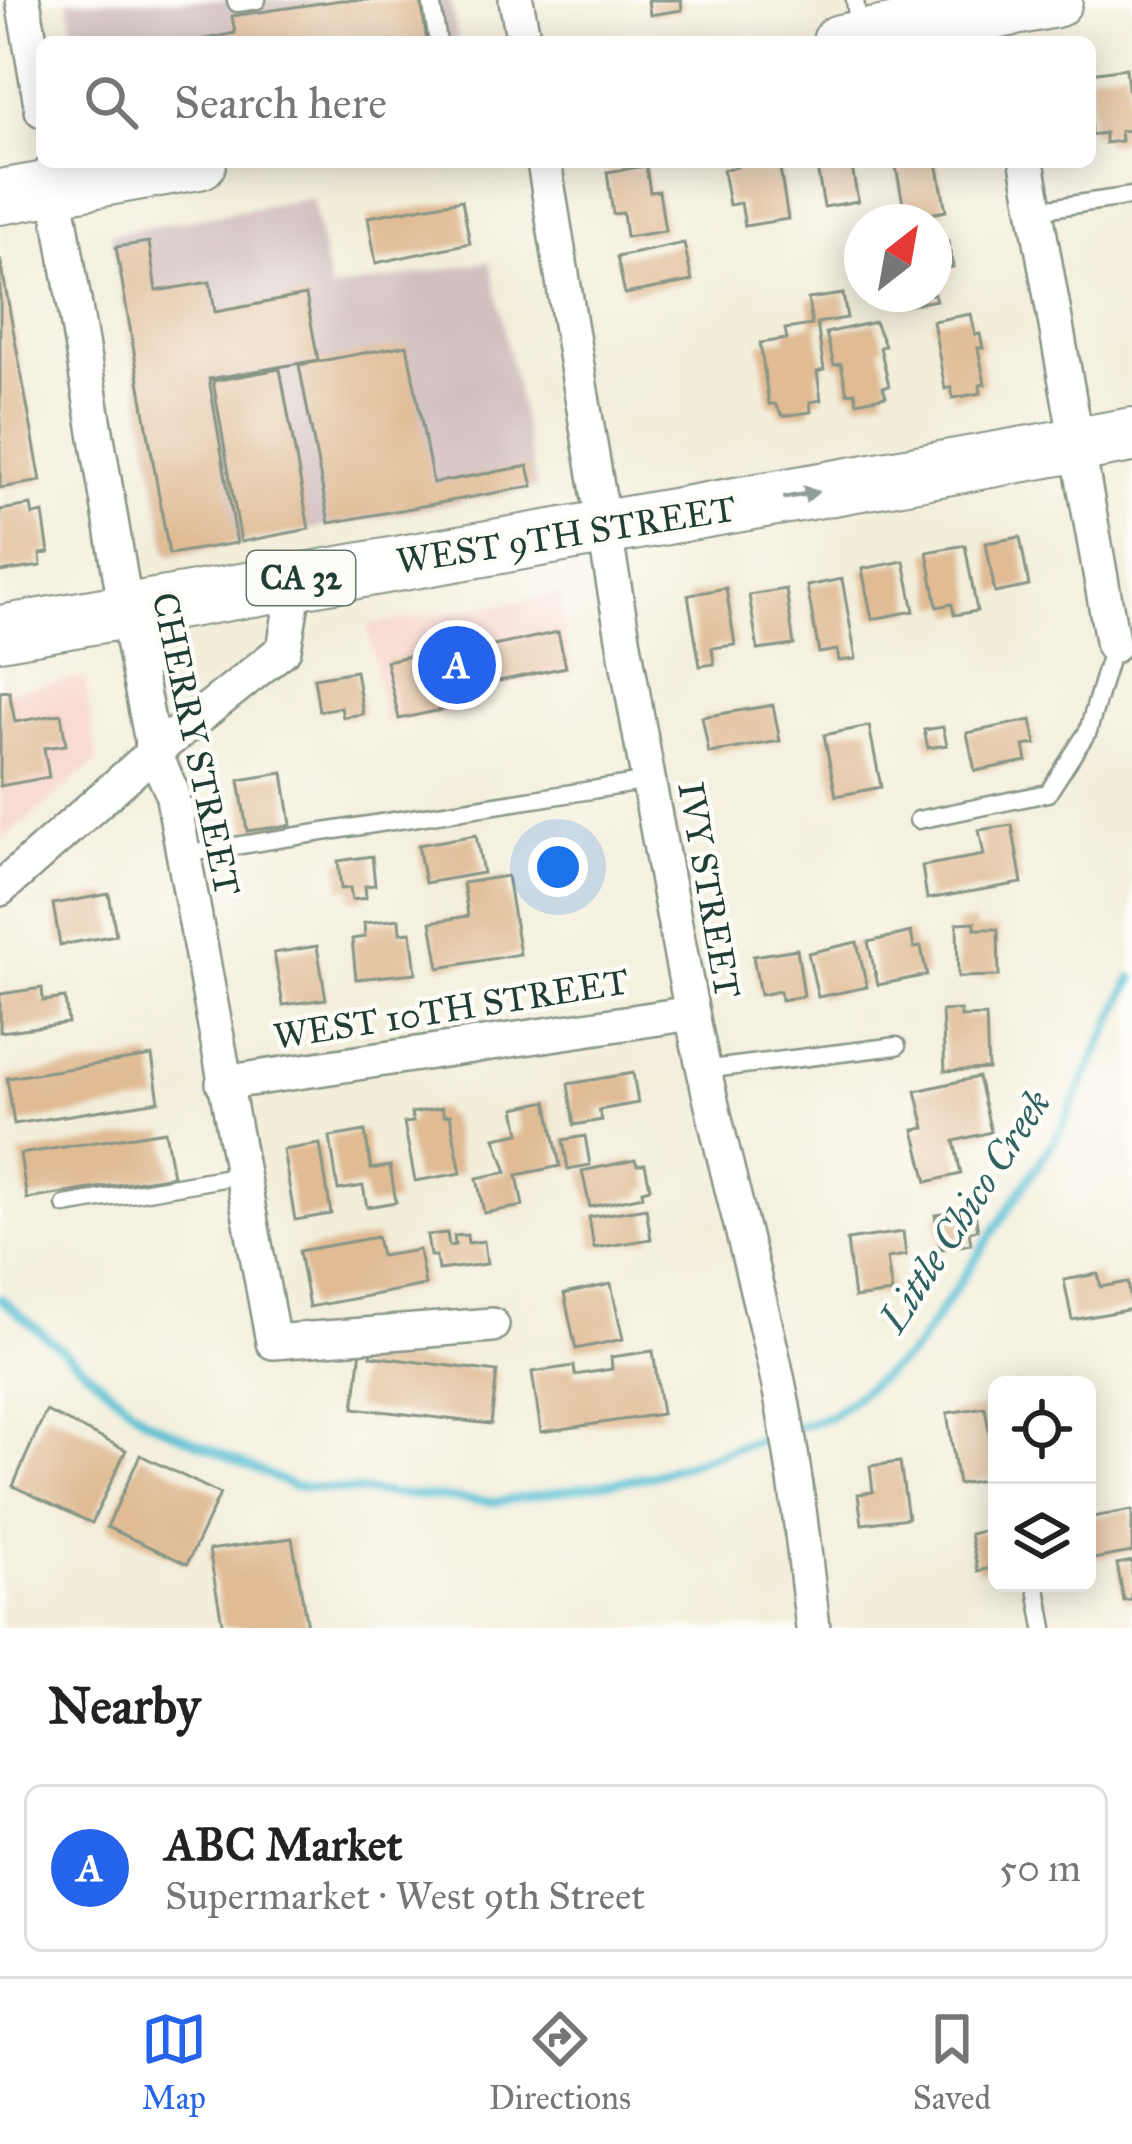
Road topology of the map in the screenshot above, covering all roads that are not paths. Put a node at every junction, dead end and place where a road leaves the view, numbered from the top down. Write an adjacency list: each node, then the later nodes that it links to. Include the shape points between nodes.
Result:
1 (23, 0): 11 (street)
2 (236, 0): 3 (lane)
3 (257, 0)
4 (431, 0): 9 (lane)
5 (516, 0): 10 (street)
6 (1055, 0): 7 (main road)
7 (1001, 17): 8 (main road)
8 (852, 27)
9 (437, 36)
10 (523, 36)
11 (36, 75)
12 (126, 168): 15 (main road)
13 (545, 168): 21 (street, IVY STREET)
14 (1028, 168): 18 (street)
15 (53, 174): 17 (main road); 23 (street, CHERRY STREET)
16 (1132, 196): 18 (lane)
17 (0, 197)
18 (1036, 211): 20 (street)
19 (1132, 435): 20 (main road, WEST 9TH STREET / CA 32)
20 (1076, 445): 21 (main road, WEST 9TH STREET / CA 32, one-way to 20); 25 (street)
21 (603, 531): 22 (main road, WEST 9TH STREET / CA 32); 27 (street, IVY STREET)
22 (296, 579): 23 (main road, WEST 9TH STREET / CA 32); 26 (street, via 284,650)
23 (126, 610): 24 (main road, WEST 9TH STREET / CA 32); 26 (street, CHERRY STREET)
24 (0, 633)
25 (1113, 646): 28 (lane, via 1088,731 1048,793)
26 (154, 752): 29 (street, CHERRY STREET, via 172,792); 30 (street)
27 (649, 781): 29 (lane); 31 (street, IVY STREET)
28 (918, 820)
29 (183, 854): 34 (street, CHERRY STREET)
30 (0, 889)
31 (692, 1012): 33 (street, IVY STREET); 34 (street, WEST 10TH STREET)
32 (897, 1046): 33 (lane)
33 (704, 1070): 39 (street, IVY STREET, via 776,1370)
34 (223, 1083): 35 (street, CHERRY STREET)
35 (241, 1175): 36 (lane); 37 (street, CHERRY STREET, via 273,1342)
36 (65, 1204)
37 (492, 1324)
38 (1038, 1592): 40 (lane)
39 (814, 1628)
40 (1044, 1628)

